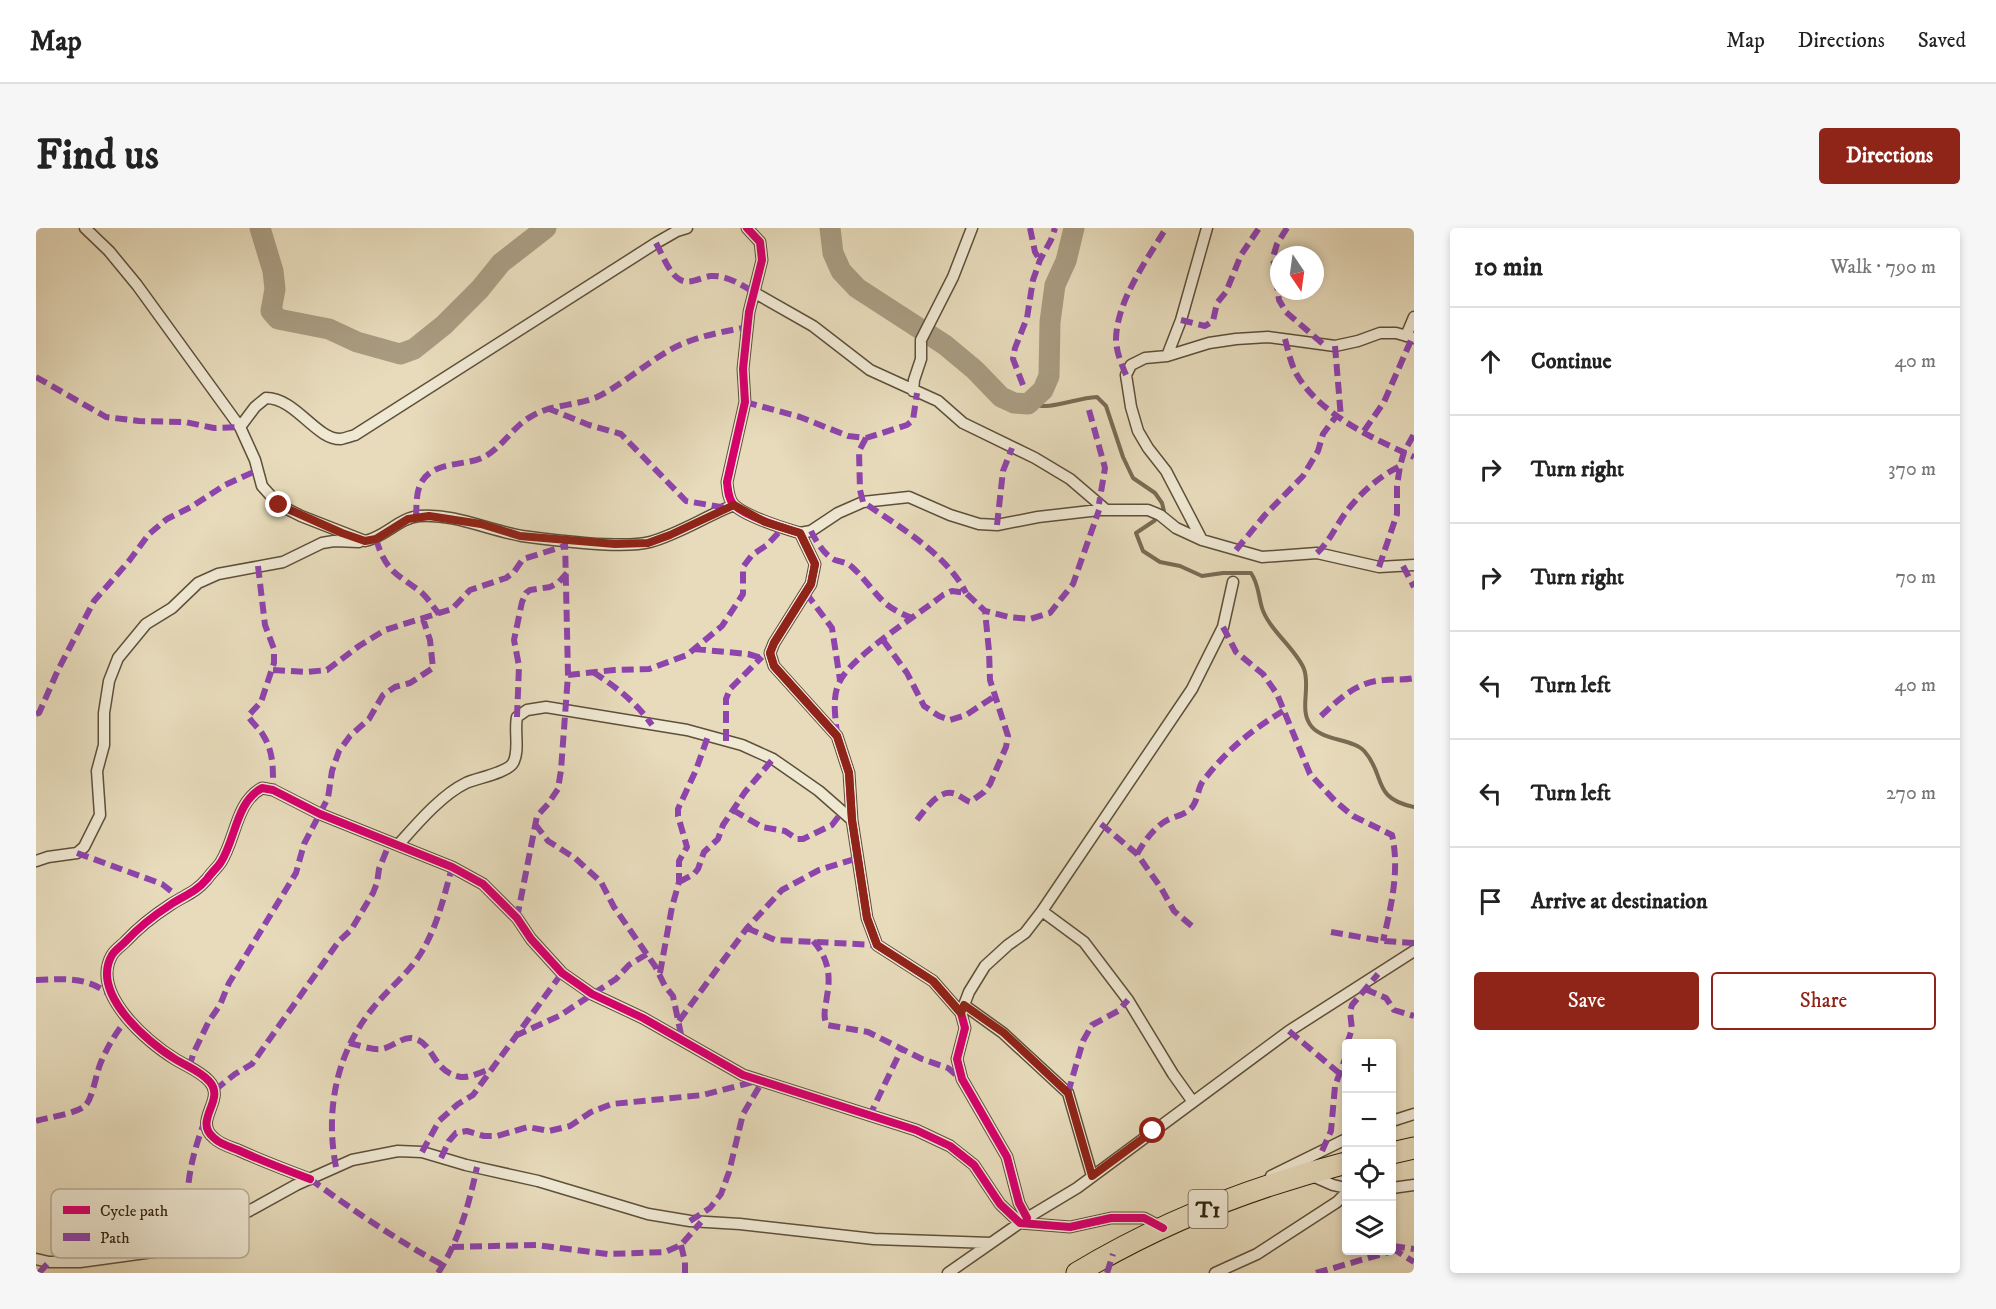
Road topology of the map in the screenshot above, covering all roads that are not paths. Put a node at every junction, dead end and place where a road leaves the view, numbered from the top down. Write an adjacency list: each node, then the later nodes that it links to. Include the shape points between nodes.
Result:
1 (85, 228): 11 (street, via 136,285)
2 (687, 228): 11 (street, via 646,250 355,435 340,439 328,436 276,398 266,398 255,407)
3 (747, 228): 6 (street, via 760,242 762,260)
4 (972, 228): 10 (street, via 953,277 921,340)
5 (1207, 228): 9 (street)
6 (755, 293): 10 (street, via 813,326 870,370); 12 (street, via 743,369 745,402 727,482)
7 (1414, 317): 8 (street)
8 (1410, 337): 9 (street, via 1380,333 1335,346 1268,337 1236,339)
9 (1167, 356): 15 (street, via 1145,358 1131,365 1126,375 1131,407 1138,431 1166,471)
10 (914, 391): 13 (street, via 938,401 963,423 1070,479)
11 (240, 428): 16 (street, via 262,486 279,505)
12 (734, 505): 14 (street, via 765,522); 16 (street, via 648,543 520,536 481,524 429,516 408,519 376,539)
13 (1105, 510): 14 (street, via 979,524 909,497 862,502 811,531); 15 (street, via 1148,510)
14 (800, 533): 19 (street, via 815,564 811,584 770,653 774,666 837,736 849,773)
15 (1202, 540): 17 (street, via 1262,557 1317,553 1379,567)
16 (365, 541): 21 (street, via 322,543 283,562 218,574 198,583 172,608 146,624 118,658 109,681 104,745 97,771 100,815 84,847 76,853)
17 (1414, 565)
18 (1233, 582): 22 (street, via 1223,627 1192,689)
19 (852, 820): 20 (street, via 819,791 742,745 687,730 546,707 527,710 517,717 516,747 513,762 507,768 464,784 425,814); 24 (street, via 867,918 877,945 933,981)
20 (398, 845): 34 (street, via 262,788 246,803 221,861 196,891 144,922 111,956 107,977 112,996 128,1018 144,1036 210,1081 215,1098 205,1120 214,1139); 41 (street, via 483,884 562,973 592,994 644,1018 743,1075 916,1130 950,1146 974,1165 1000,1204)
21 (36, 861)
22 (1042, 911): 24 (street, via 1025,933 985,966); 25 (street, via 1084,942 1128,1000)
23 (1414, 951): 25 (street, via 1289,1031)
24 (963, 1009): 33 (street, via 1004,1033 1068,1093); 41 (street, via 965,1028 957,1059 962,1079 1007,1157)
25 (1194, 1102): 33 (street)
26 (1414, 1114): 27 (street)
27 (1396, 1120)
28 (1342, 1141): 38 (street)
29 (1414, 1148): 30 (highway)
30 (1396, 1152)
31 (1342, 1164): 32 (highway, T1)
32 (1307, 1173): 36 (street); 38 (highway, T1)
33 (1092, 1176): 41 (street)
34 (310, 1179): 40 (street); 43 (street, via 352,1161 398,1151 422,1152 648,1214 690,1221 874,1239)
35 (1414, 1185): 37 (street)
36 (1342, 1187)
37 (1396, 1187)
38 (1250, 1191): 42 (highway, T1)
39 (1342, 1198): 50 (street, via 1257,1254)
40 (249, 1211)
41 (1023, 1221): 42 (street, via 1070,1227 1111,1218 1144,1218); 43 (street)
42 (1163, 1228): 49 (highway, T1)
43 (991, 1243): 48 (street)
44 (109, 1258): 46 (street)
45 (36, 1259): 46 (street)
46 (49, 1262): 47 (street)
47 (58, 1273)
48 (948, 1273)
49 (1077, 1273)
50 (1215, 1273)

